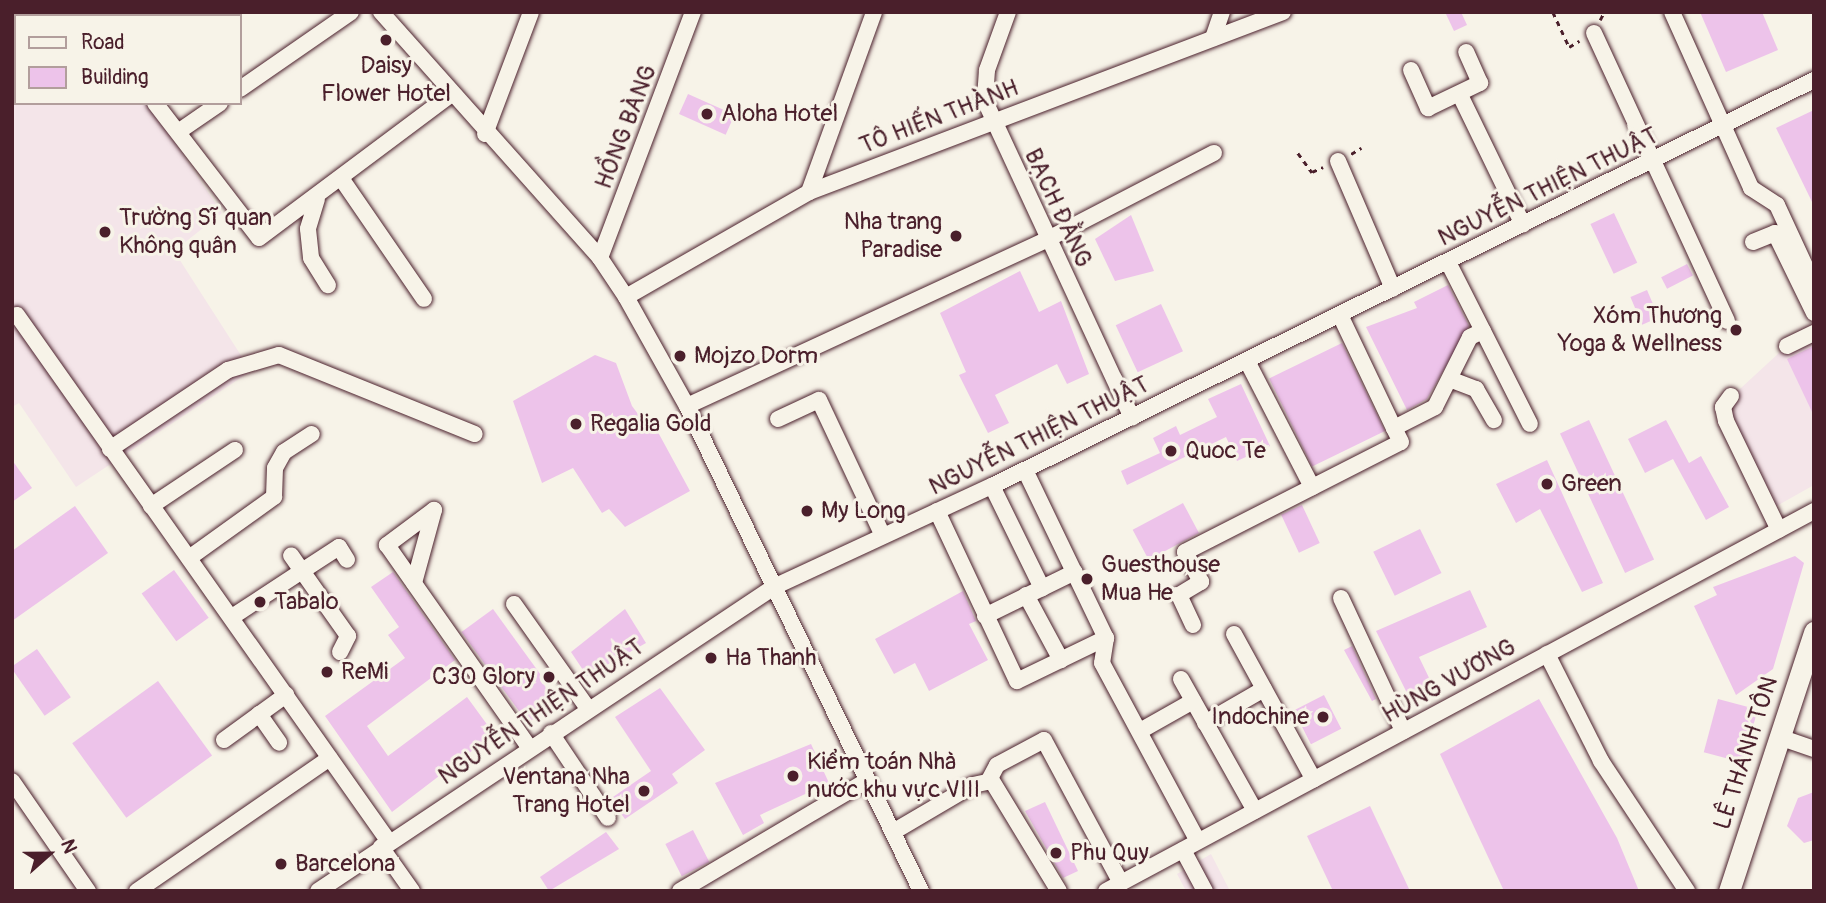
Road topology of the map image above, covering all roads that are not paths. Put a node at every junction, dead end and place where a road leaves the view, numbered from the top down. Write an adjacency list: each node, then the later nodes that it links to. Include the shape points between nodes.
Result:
1 (351, 12): 15 (street)
2 (380, 12): 17 (street)
3 (531, 12): 23 (street)
4 (693, 12): 33 (street, HỒNG BÀNG)
5 (874, 12): 28 (street)
6 (1008, 12): 20 (street, BẠCH ĐẰNG, via 983,85)
7 (1222, 12): 11 (street)
8 (1283, 12): 11 (street, TÔ HIẾN THÀNH)
9 (1672, 12): 21 (street)
10 (1594, 33): 25 (street)
11 (1213, 38): 20 (street, TÔ HIẾN THÀNH)
12 (1466, 52): 16 (street, via 1480,83)
13 (1411, 70): 16 (street, via 1428,108)
14 (1814, 80): 21 (street, NGUYỄN THIỆN THUẬT)
15 (242, 88)
16 (1460, 94): 30 (street)
17 (450, 95): 23 (street); 27 (street)
18 (157, 105): 22 (street)
19 (216, 105): 22 (street)
20 (992, 121): 28 (street, TÔ HIẾN THÀNH); 31 (street, BẠCH ĐẰNG)
21 (1721, 126): 25 (street, NGUYỄN THIỆN THUẬT); 36 (street, via 1751,188 1777,205)
22 (177, 132): 29 (street, via 259,238)
23 (485, 134): 33 (street)
24 (1214, 153): 31 (street)
25 (1653, 160): 30 (street, NGUYỄN THIỆN THUẬT); 43 (street)
26 (1338, 161): 37 (street)
27 (342, 181): 29 (street); 39 (street)
28 (809, 192): 38 (street, TÔ HIẾN THÀNH)
29 (317, 200): 35 (street, via 308,229 311,258)
30 (1523, 225): 34 (street, NGUYỄN THIỆN THUẬT)
31 (1048, 239): 50 (street); 51 (street, BẠCH ĐẰNG)
32 (1753, 242): 40 (street, via 1775,233)
33 (600, 258): 38 (street)
34 (1448, 262): 37 (street, NGUYỄN THIỆN THUẬT); 44 (street)
35 (328, 285)
36 (1814, 285)
37 (1393, 289): 42 (street, NGUYỄN THIỆN THUẬT)
38 (626, 297): 50 (street)
39 (424, 299)
40 (1814, 313)
41 (17, 315): 58 (street)
42 (1340, 315): 47 (street, NGUYỄN THIỆN THUẬT); 55 (street)
43 (1727, 321)
44 (1483, 331): 48 (street, via 1470,337); 54 (street)
45 (1814, 333): 46 (street)
46 (1787, 346)
47 (1247, 361): 51 (street, NGUYỄN THIỆN THUẬT); 62 (street)
48 (1452, 380): 53 (street, via 1476,389); 55 (street, via 1435,407)
49 (1731, 396): 66 (street, via 1723,407 1726,421)
50 (687, 405): 74 (street)
51 (1132, 418): 60 (street, NGUYỄN THIỆN THUẬT)
52 (778, 419): 67 (street, via 818,400)
53 (1494, 420)
54 (1530, 424)
55 (1394, 428): 62 (street, via 1401,442)
56 (312, 434): 69 (street, via 284,452 272,481 274,497)
57 (475, 434): 58 (street, via 279,355 228,370)
58 (110, 449): 63 (street)
59 (235, 450): 63 (street)
60 (1025, 470): 61 (street, NGUYỄN THIỆN THUẬT); 72 (street)
61 (992, 486): 64 (street, NGUYỄN THIỆN THUẬT); 75 (street)
62 (1312, 487): 81 (street, via 1185,552 1201,582 1179,595)
63 (152, 506): 69 (street)
64 (937, 510): 67 (street, NGUYỄN THIỆN THUẬT); 79 (street)
65 (1814, 511): 66 (street, HÙNG VƯƠNG)
66 (1779, 530): 86 (street, HÙNG VƯƠNG)
67 (883, 536): 74 (street, NGUYỄN THIỆN THUẬT)
68 (291, 555): 71 (street)
69 (189, 558): 80 (street)
70 (347, 560): 71 (street, via 339,547)
71 (302, 571): 80 (street); 85 (street, via 348,636)
72 (1075, 572): 75 (street); 84 (street)
73 (414, 583): 101 (street)
74 (774, 586): 92 (street, NGUYỄN THIỆN THUẬT); 104 (street)
75 (1042, 588): 76 (street)
76 (1027, 595): 79 (street); 87 (street)
77 (1341, 598): 96 (street)
78 (514, 604): 92 (street)
79 (985, 616): 87 (street, via 1017,681)
80 (232, 617): 90 (street)
81 (1193, 625)
82 (1814, 632): 98 (main road, LÊ THÁNH TÔN)
83 (1234, 634): 89 (street)
84 (1106, 638): 87 (street); 95 (street, via 1102,663)
85 (340, 652)
86 (1547, 654): 96 (street, HÙNG VƯƠNG); 124 (street, via 1601,761)
87 (1061, 660)
88 (1181, 679): 91 (street)
89 (1264, 689): 94 (street); 105 (street)
90 (286, 695): 93 (street); 103 (street)
91 (1193, 701): 94 (street); 95 (street)
92 (587, 706): 97 (street, NGUYỄN THIỆN THUẬT)
93 (259, 714): 99 (street); 100 (street)
94 (1205, 723): 108 (street)
95 (1140, 731): 111 (street)
96 (1403, 731): 105 (street, HÙNG VƯƠNG)
97 (551, 733): 101 (street, NGUYỄN THIỆN THUẬT); 109 (street)
98 (1779, 737): 102 (street); 125 (main road, LÊ THÁNH TÔN)
99 (224, 740)
100 (279, 743)
101 (529, 747): 112 (street, NGUYỄN THIỆN THUẬT)
102 (1814, 749)
103 (330, 758): 112 (street); 116 (street)
104 (868, 780): 110 (street); 119 (street)
105 (1314, 780): 108 (street, HÙNG VƯƠNG)
106 (988, 782): 110 (street); 114 (street, via 997,765 1044,740); 121 (street, via 1007,799)
107 (14, 787): 115 (street)
108 (1255, 811): 111 (street, HÙNG VƯƠNG)
109 (608, 818)
110 (893, 832): 120 (street)
111 (1198, 841): 113 (street, HÙNG VƯƠNG)
112 (385, 845): 117 (street, NGUYỄN THIỆN THUẬT); 118 (street)
113 (1183, 850): 114 (street, HÙNG VƯƠNG); 123 (street)
114 (1121, 883): 122 (street, HÙNG VƯƠNG)
115 (88, 891)
116 (137, 891)
117 (317, 891)
118 (412, 891)
119 (680, 891)
120 (921, 891)
121 (1059, 891)
122 (1106, 891)
123 (1205, 891)
124 (1687, 891)
125 (1729, 891)

